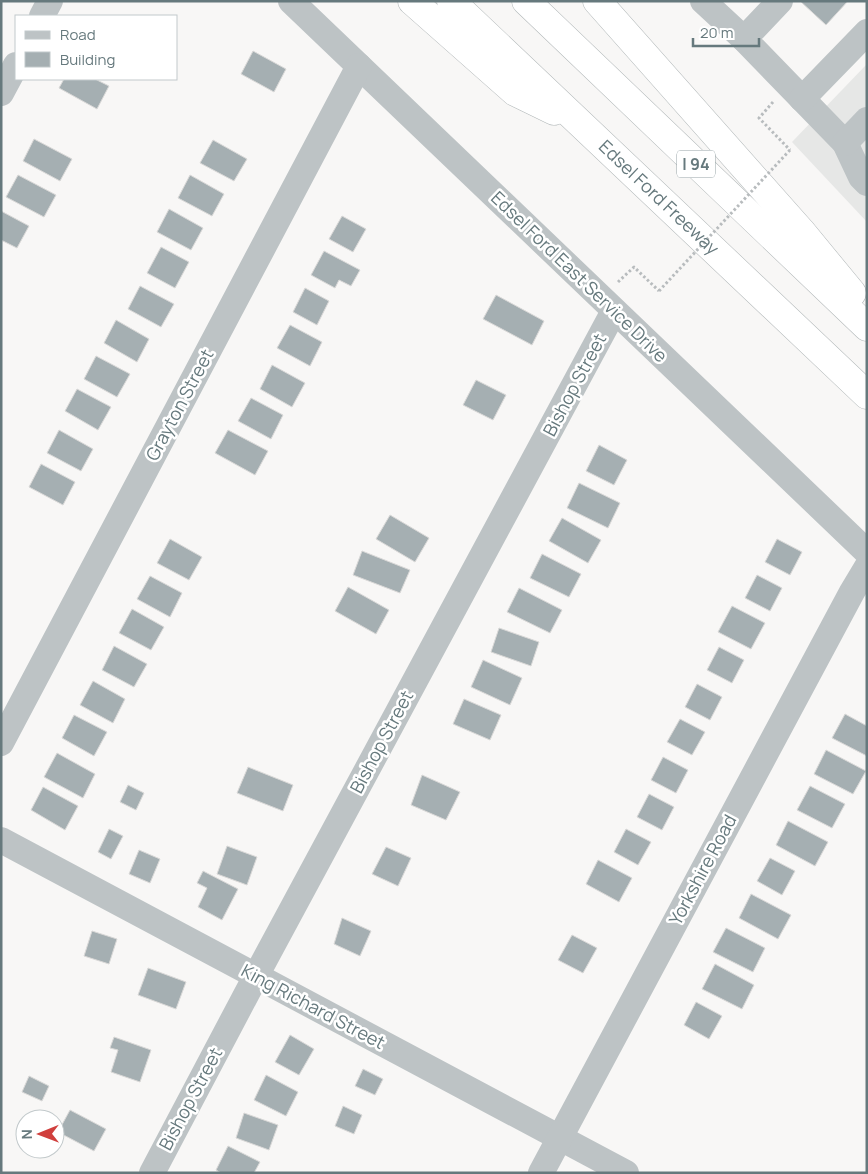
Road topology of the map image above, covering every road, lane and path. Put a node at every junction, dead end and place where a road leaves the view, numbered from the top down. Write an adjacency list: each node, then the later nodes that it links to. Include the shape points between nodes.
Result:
1 (50, 1): 9 (street)
2 (291, 1): 12 (street, Edsel Ford East Service Drive)
3 (412, 1): 17 (highway, via 515,92)
4 (451, 1): 17 (highway, Edsel Ford Freeway)
5 (526, 1): 22 (highway, I 94)
6 (596, 1): 21 (highway, via 801,231)
7 (703, 1): 11 (street)
8 (780, 1): 11 (street)
9 (43, 15)
10 (867, 32): 14 (street)
11 (744, 39): 14 (street)
12 (359, 66): 20 (street, Edsel Ford East Service Drive); 26 (street, Grayton Street)
13 (15, 67): 15 (street)
14 (795, 92): 18 (street); 20 (path, bridge, via 760,118 790,150 659,291 634,267)
15 (1, 93)
16 (867, 120): 18 (street)
17 (580, 124): 23 (highway, Edsel Ford Freeway)
18 (845, 143): 19 (street)
19 (867, 183)
20 (607, 304): 24 (street, Edsel Ford East Service Drive); 28 (street, Bishop Street)
21 (867, 312)
22 (867, 328)
23 (867, 395)
24 (867, 552)
25 (867, 567): 29 (street, Yorkshire Road)
26 (1, 743)
27 (1, 840): 28 (street, King Richard Street)
28 (256, 976): 29 (street, King Richard Street); 30 (street, Bishop Street)
29 (560, 1137): 31 (street, Yorkshire Road); 32 (street, King Richard Street)
30 (152, 1173)
31 (541, 1173)
32 (626, 1173)

